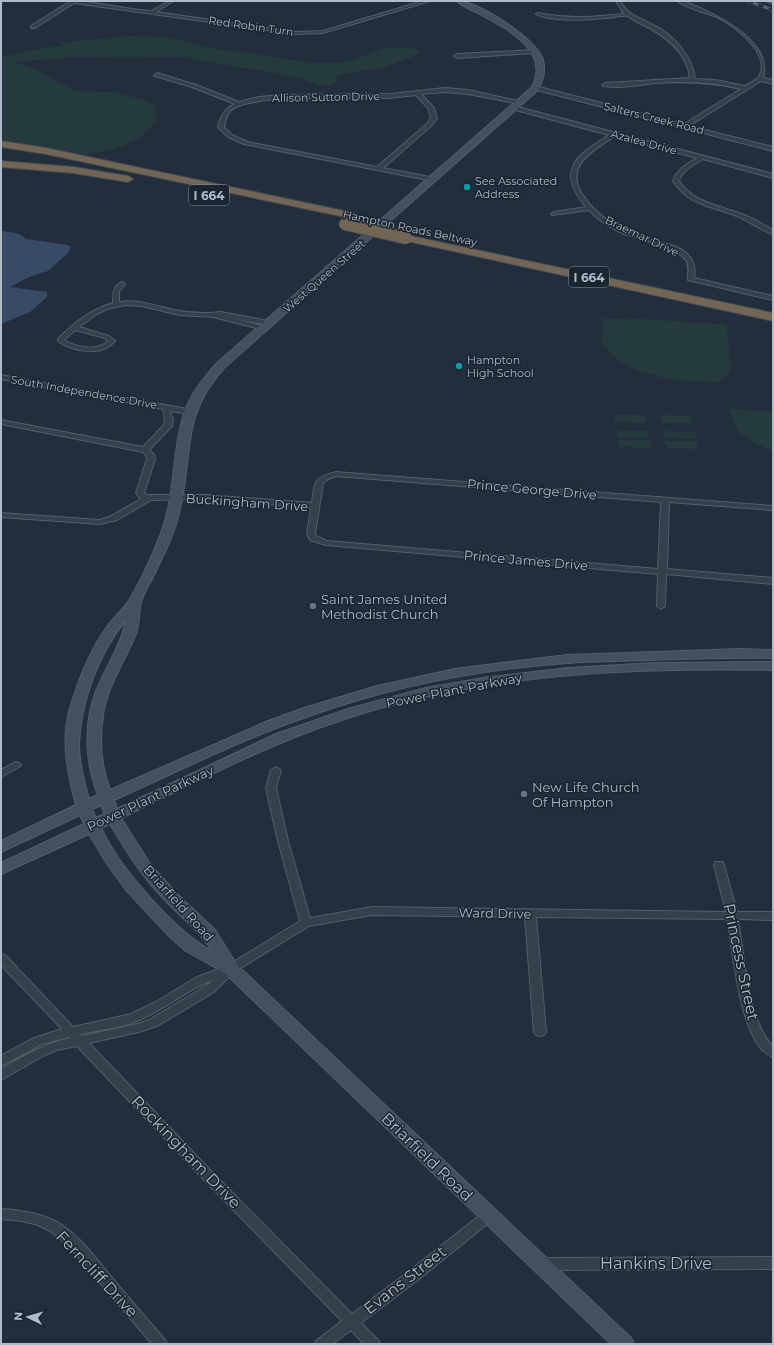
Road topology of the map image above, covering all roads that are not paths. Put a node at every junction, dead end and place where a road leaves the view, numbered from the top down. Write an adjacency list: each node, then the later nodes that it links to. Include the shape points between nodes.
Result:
1 (71, 1): 2 (street, Red Robin Turn)
2 (74, 1): 10 (street, Red Robin Turn); 13 (street)
3 (171, 1): 10 (street)
4 (428, 1): 10 (street, Red Robin Turn, via 323,32 310,33)
5 (460, 1): 14 (main road, West Queen Street, via 515,32)
6 (618, 1): 12 (street)
7 (680, 1): 18 (street, via 729,20 766,49 766,71)
8 (770, 1): 9 (main road)
9 (773, 2)
10 (152, 12)
11 (538, 14): 12 (street, via 588,18)
12 (626, 15): 17 (street, via 655,28 666,37 691,67)
13 (33, 27)
14 (535, 50): 15 (street); 21 (main road, West Queen Street, via 542,70)
15 (457, 56)
16 (157, 75): 24 (street)
17 (693, 79): 20 (street); 22 (street)
18 (760, 80): 19 (street); 22 (street)
19 (773, 82)
20 (605, 85)
21 (535, 88): 25 (main road, West Queen Street); 26 (street, Salters Creek Road)
22 (745, 88): 26 (street)
23 (417, 93): 24 (street, Allison Sutton Drive, via 390,96 283,97); 25 (street, Allison Sutton Drive, via 445,90 468,92); 35 (street, via 431,108 434,118)
24 (239, 104): 35 (street, Allison Sutton Drive, via 229,109 222,119 221,127 230,136 246,143)
25 (517, 105): 27 (street, Azalea Drive); 38 (main road, West Queen Street)
26 (685, 126): 30 (street, Salters Creek Road)
27 (614, 134): 32 (street, Azalea Drive); 39 (street, Braemar Drive, via 586,152 574,168 572,181 577,194)
28 (1, 140): 31 (highway)
29 (1, 144): 31 (highway)
30 (773, 149)
31 (46, 151): 45 (highway, Hampton Roads Beltway / I 664)
32 (702, 157): 37 (street, Azalea Drive); 41 (street, via 678,174 676,181 680,189 698,201 738,215)
33 (1, 160): 36 (highway)
34 (1, 164): 36 (highway)
35 (378, 169): 38 (street, Allison Sutton Drive)
36 (72, 170): 46 (highway, Hampton Roads Beltway / I 664, bridge, via 144,182 345,224)
37 (773, 176)
38 (433, 180): 47 (main road, West Queen Street)
39 (590, 208): 40 (street); 43 (street, Braemar Drive, via 607,222 640,238 668,246 688,258 692,269 690,279)
40 (554, 214)
41 (773, 232)
42 (122, 284): 44 (street, via 116,291)
43 (773, 298)
44 (116, 304): 47 (street, via 137,303 175,312 222,314); 48 (street, via 90,314)
45 (773, 307)
46 (773, 317)
47 (267, 326): 51 (main road, West Queen Street, via 213,374)
48 (73, 327): 48 (street, via 107,337 112,341 107,347 94,349 64,344 60,340)
49 (1, 377): 50 (street, South Independence Drive)
50 (166, 407): 51 (street, South Independence Drive); 53 (street, South Independence Drive, via 168,426)
51 (190, 412): 55 (main road, West Queen Street)
52 (1, 422): 53 (street)
53 (145, 450): 54 (street, via 151,459 140,493)
54 (150, 498): 55 (street, Buckingham Drive); 59 (street, via 114,518 100,522)
55 (178, 498): 57 (street, Buckingham Drive, via 206,497); 62 (main road, West Queen Street, via 169,528)
56 (666, 499): 57 (street, Prince George Drive, via 336,474 319,482); 58 (street, Prince George Drive); 60 (street)
57 (315, 506): 60 (street, Prince James Drive, via 311,534 313,538 326,543)
58 (773, 508)
59 (1, 514)
60 (662, 572): 61 (street, Prince James Drive); 63 (street)
61 (773, 581)
62 (136, 600): 69 (main road, West Queen Street, via 130,633 105,684 96,714 95,761); 70 (main road, West Queen Street, via 109,634 86,681 77,708 72,740 73,759)
63 (661, 606)
64 (773, 654): 69 (main road, Power Plant Parkway, via 567,659 492,667 418,681 346,699 273,724)
65 (773, 666): 71 (main road, Power Plant Parkway, via 572,671 499,679 425,693 353,712 281,737)
66 (16, 765): 68 (street)
67 (276, 770): 79 (street, via 271,788)
68 (1, 774)
69 (105, 798): 70 (main road, Power Plant Parkway); 71 (main road, West Queen Street)
70 (84, 807): 72 (main road, Briarfield Road); 73 (main road, Power Plant Parkway)
71 (113, 818): 72 (main road, Power Plant Parkway); 81 (main road, Briarfield Road, via 145,868 210,934)
72 (91, 827): 75 (main road, Power Plant Parkway); 81 (main road, Briarfield Road, via 116,866 161,918 190,946)
73 (1, 847)
74 (719, 865): 77 (street, Princess Street)
75 (1, 869)
76 (530, 914): 77 (street, Ward Drive); 79 (street, Ward Drive, via 372,911); 83 (street)
77 (733, 916): 78 (street, Ward Drive); 85 (street, Princess Street, via 748,1008 756,1034)
78 (773, 916)
79 (306, 923): 81 (street, Ward Drive)
80 (1, 958): 82 (street, Rockingham Drive)
81 (231, 969): 82 (street, via 201,980 133,1018); 84 (street, via 210,989 152,1023); 89 (main road, Briarfield Road)
82 (71, 1032): 84 (street, Rockingham Drive); 86 (street, via 38,1041)
83 (540, 1032)
84 (80, 1042): 87 (street, via 55,1046 40,1052); 92 (street, Rockingham Drive)
85 (773, 1053)
86 (1, 1061)
87 (1, 1075)
88 (1, 1214): 93 (street, Ferncliff Drive, via 38,1219 54,1227 70,1240)
89 (488, 1216): 91 (main road, Briarfield Road); 92 (street, Evans Street)
90 (773, 1263): 91 (street, Hankins Drive)
91 (539, 1264): 96 (main road, Briarfield Road)
92 (351, 1322): 94 (street, Evans Street); 95 (street, Rockingham Drive)
93 (160, 1344)
94 (322, 1344)
95 (373, 1344)
96 (624, 1344)

